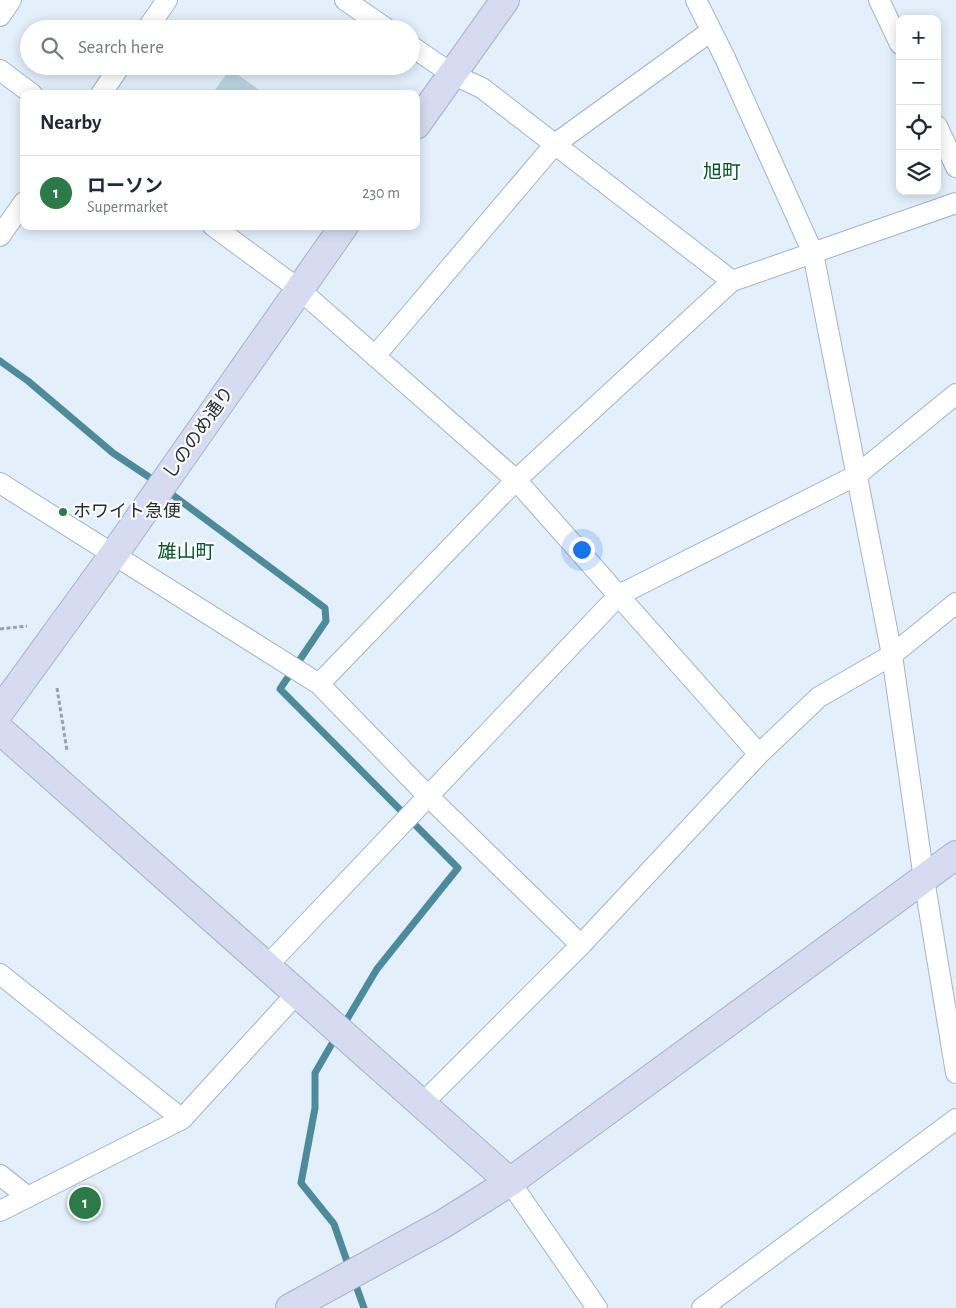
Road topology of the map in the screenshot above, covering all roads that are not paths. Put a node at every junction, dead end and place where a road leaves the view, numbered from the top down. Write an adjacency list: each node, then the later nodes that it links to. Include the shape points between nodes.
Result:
1 (11, 0): 7 (street)
2 (168, 0): 8 (street)
3 (345, 0): 9 (street)
4 (505, 0): 14 (street)
5 (696, 0): 10 (street)
6 (879, 0): 11 (street)
7 (0, 16)
8 (154, 20)
9 (374, 20)
10 (711, 31): 20 (street); 27 (street)
11 (896, 36)
12 (420, 52): 14 (street)
13 (0, 70): 16 (street)
14 (452, 74): 18 (street); 20 (street, via 482,88)
15 (114, 75): 17 (street)
16 (27, 90)
17 (104, 90)
18 (420, 119)
19 (941, 135): 21 (street)
20 (555, 144): 28 (street); 30 (street)
21 (956, 167)
22 (956, 203): 27 (street)
23 (20, 208): 26 (street)
24 (218, 230): 29 (street)
25 (341, 230): 29 (street, しののめ通り)
26 (0, 236)
27 (813, 253): 28 (street); 32 (street)
28 (732, 281): 33 (street)
29 (300, 290): 30 (street); 35 (street, しののめ通り)
30 (375, 356): 33 (street)
31 (956, 394): 32 (street)
32 (857, 475): 36 (street); 38 (street)
33 (516, 480): 36 (street); 39 (street)
34 (0, 483): 35 (street)
35 (114, 554): 39 (street); 40 (street, しののめ通り)
36 (618, 595): 42 (street); 43 (street)
37 (956, 603): 38 (street)
38 (892, 655): 42 (street, via 819,697); 45 (street)
39 (319, 684): 43 (street)
40 (0, 711)
41 (0, 730): 47 (street)
42 (759, 754): 46 (street)
43 (428, 796): 46 (street); 47 (street)
44 (956, 855): 45 (street)
45 (924, 879): 50 (street); 55 (street)
46 (581, 945): 51 (street)
47 (266, 966): 49 (street)
48 (0, 974): 52 (street)
49 (297, 993): 51 (street); 52 (street)
50 (956, 1073)
51 (422, 1104): 55 (street)
52 (182, 1119): 56 (street)
53 (956, 1119): 60 (street)
54 (0, 1175): 56 (street)
55 (510, 1182): 58 (street, via 443,1224); 59 (street)
56 (28, 1197): 57 (street)
57 (0, 1211)
58 (290, 1308)
59 (597, 1308)
60 (702, 1308)

